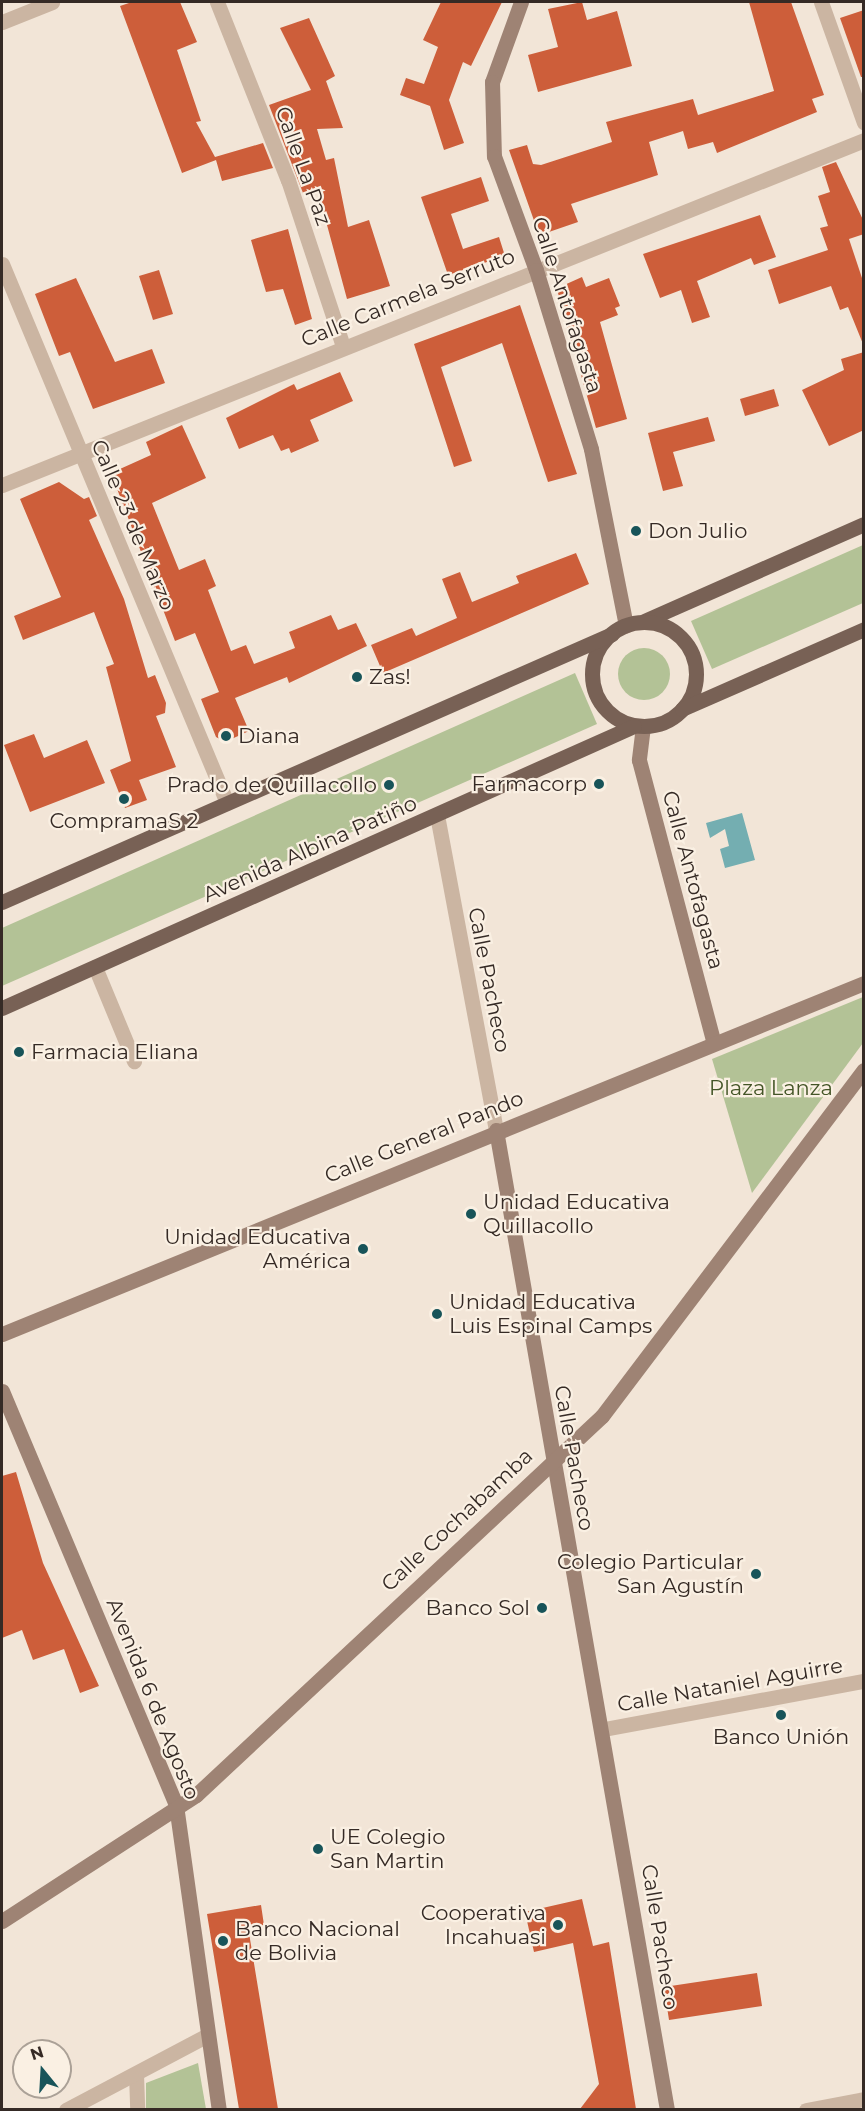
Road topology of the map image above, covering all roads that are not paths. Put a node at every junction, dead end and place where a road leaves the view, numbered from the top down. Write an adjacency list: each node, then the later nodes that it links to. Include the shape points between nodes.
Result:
1 (52, 2): 5 (street)
2 (218, 2): 10 (street, Calle La Paz, via 288,180)
3 (522, 2): 9 (main road, Calle Antofagasta, via 492,82 489,116 494,156)
4 (821, 2): 6 (street)
5 (2, 22)
6 (864, 123)
7 (864, 140): 9 (street, Calle Carmela Serruto)
8 (2, 264): 11 (street, Calle 23 de Marzo)
9 (536, 270): 10 (street, Calle Carmela Serruto); 15 (main road, Calle Antofagasta, via 591,449)
10 (344, 346): 11 (street, Calle Carmela Serruto)
11 (79, 452): 12 (street, Calle Carmela Serruto); 20 (street, Calle 23 de Marzo)
12 (2, 485)
13 (864, 524): 14 (main road)
14 (643, 621): 15 (main road); 18 (main road, via 663,625 688,644 696,678)
15 (626, 626): 17 (main road)
16 (864, 629): 18 (main road)
17 (612, 634): 19 (main road, via 600,646 592,678 606,709); 20 (main road)
18 (682, 709): 19 (main road)
19 (639, 726): 21 (main road, Avenida Albina Patiño); 26 (main road, Calle Antofagasta, via 639,760)
20 (227, 803): 22 (main road)
21 (436, 815): 23 (main road, Avenida Albina Patiño); 29 (street, Calle Pacheco)
22 (2, 902)
23 (95, 967): 25 (main road, Avenida Albina Patiño); 27 (street)
24 (864, 983): 26 (main road, Calle General Pando)
25 (2, 1008)
26 (714, 1043): 29 (main road, Calle General Pando)
27 (134, 1061)
28 (864, 1070): 32 (main road, Calle Cochabamba, via 602,1416)
29 (496, 1130): 30 (main road, Calle General Pando); 32 (main road, Calle Pacheco)
30 (2, 1334)
31 (2, 1391): 35 (main road, Avenida 6 de Agosto)
32 (552, 1458): 34 (main road, Calle Pacheco); 35 (main road, Calle Cochabamba, via 196,1795)
33 (864, 1681): 34 (street, Calle Nataniel Aguirre)
34 (604, 1729): 43 (main road, Calle Pacheco)
35 (176, 1805): 36 (main road, Calle Cochabamba); 37 (main road, Avenida 6 de Agosto)
36 (2, 1921)
37 (206, 2036): 38 (street); 42 (main road, Avenida 6 de Agosto)
38 (136, 2074): 40 (street); 41 (street)
39 (864, 2099): 44 (street)
40 (66, 2109)
41 (137, 2109)
42 (219, 2109)
43 (667, 2109)
44 (806, 2109)

